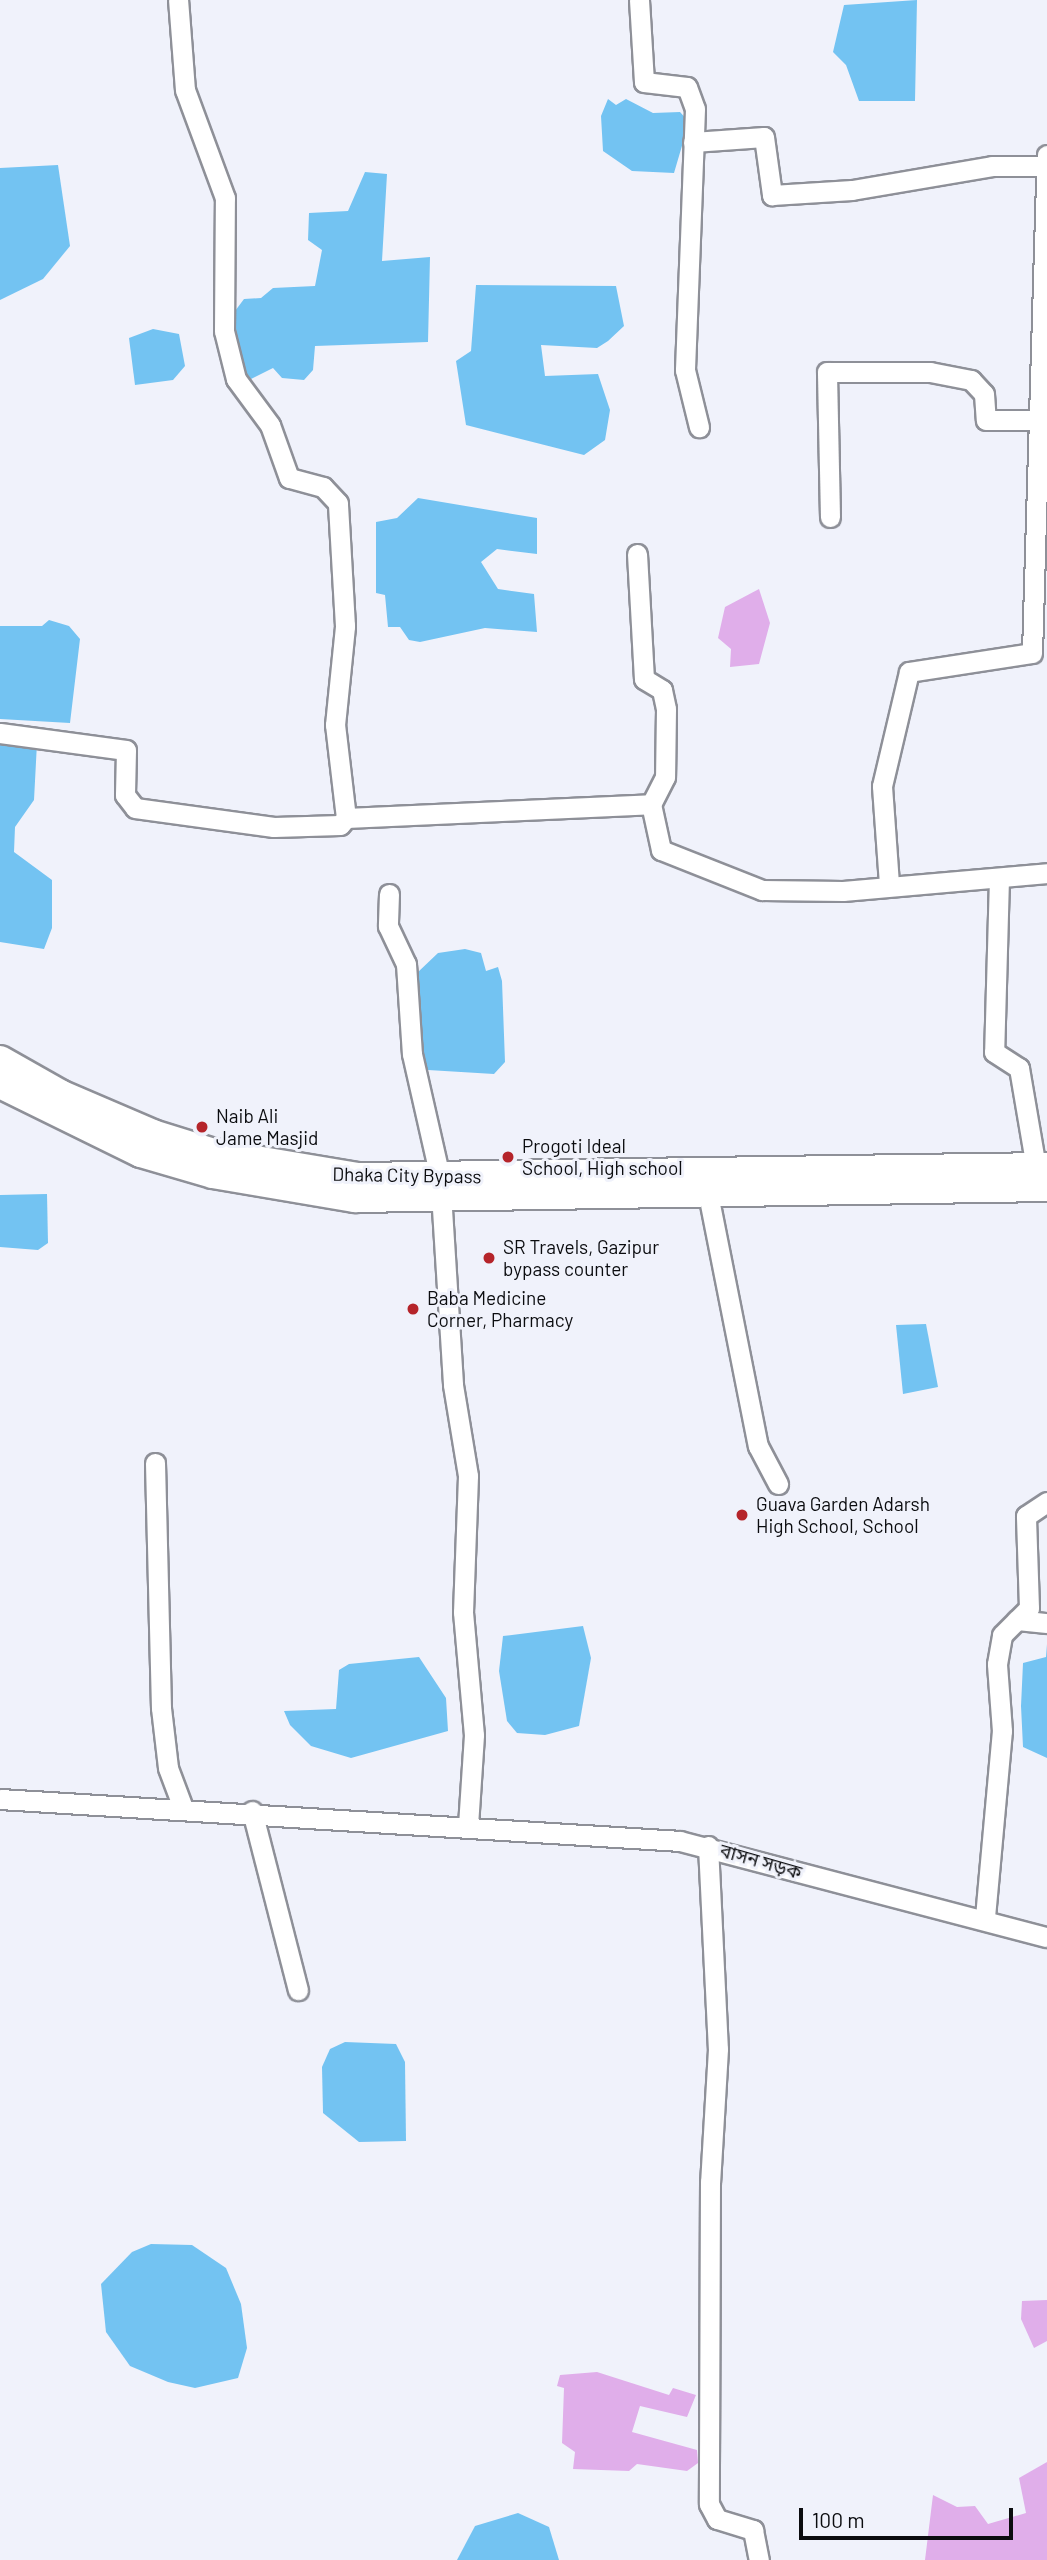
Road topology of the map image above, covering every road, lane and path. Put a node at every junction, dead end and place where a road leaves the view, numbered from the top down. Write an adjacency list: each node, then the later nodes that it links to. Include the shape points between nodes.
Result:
1 (178, 0): 11 (street, via 185,90 225,198 224,331 236,379 270,425 289,478 323,487 338,503 345,626 335,725)
2 (639, 0): 3 (street, via 644,82 687,86 695,109)
3 (693, 142): 4 (street, via 764,137 772,195 852,190); 6 (street, via 684,370)
4 (1046, 160): 5 (street, via 1046,342)
5 (1040, 420): 7 (street, via 986,420 984,394 971,380 930,372 827,372); 14 (street, via 1030,570 1032,653 909,672 883,786)
6 (699, 427)
7 (831, 517)
8 (637, 554): 10 (street, via 644,679 662,690 666,709 665,777)
9 (0, 733): 11 (street, via 126,750 125,795 135,807 274,827 340,825)
10 (651, 804): 11 (street); 14 (street, via 661,850 762,890 843,891)
11 (346, 818)
12 (1047, 873): 13 (street)
13 (999, 878): 14 (street); 18 (street, via 994,1052 1019,1068)
14 (889, 884)
15 (390, 894): 19 (street, via 388,926 407,964 412,1054)
16 (0, 1059): 19 (highway, Dhaka City Bypass, via 60,1094 214,1153)
17 (0, 1084): 19 (highway, via 141,1153 214,1174 318,1194)
18 (1043, 1174): 19 (highway, Dhaka City Bypass); 20 (highway)
19 (441, 1188): 20 (highway); 29 (street, via 453,1385 468,1476 463,1612 474,1735)
20 (708, 1194): 22 (street, via 758,1446)
21 (155, 1463): 27 (street, via 161,1708 168,1768)
22 (778, 1485)
23 (1047, 1502): 24 (street, via 1026,1516 1029,1608)
24 (1017, 1620): 25 (street); 31 (street, via 1002,1635 997,1664 1002,1731)
25 (1047, 1623)
26 (0, 1799): 27 (street, বাসন সড়ক)
27 (183, 1808): 28 (street, বাসন সড়ক)
28 (252, 1811): 29 (street, বাসন সড়ক); 33 (street)
29 (468, 1826): 30 (street, বাসন সড়ক)
30 (708, 1846): 31 (street, বাসন সড়ক); 34 (street, via 718,2049 710,2182 709,2504 717,2519 753,2530)
31 (985, 1917): 32 (street, বাসন সড়ক)
32 (1047, 1937)
33 (298, 1990)
34 (759, 2560)

